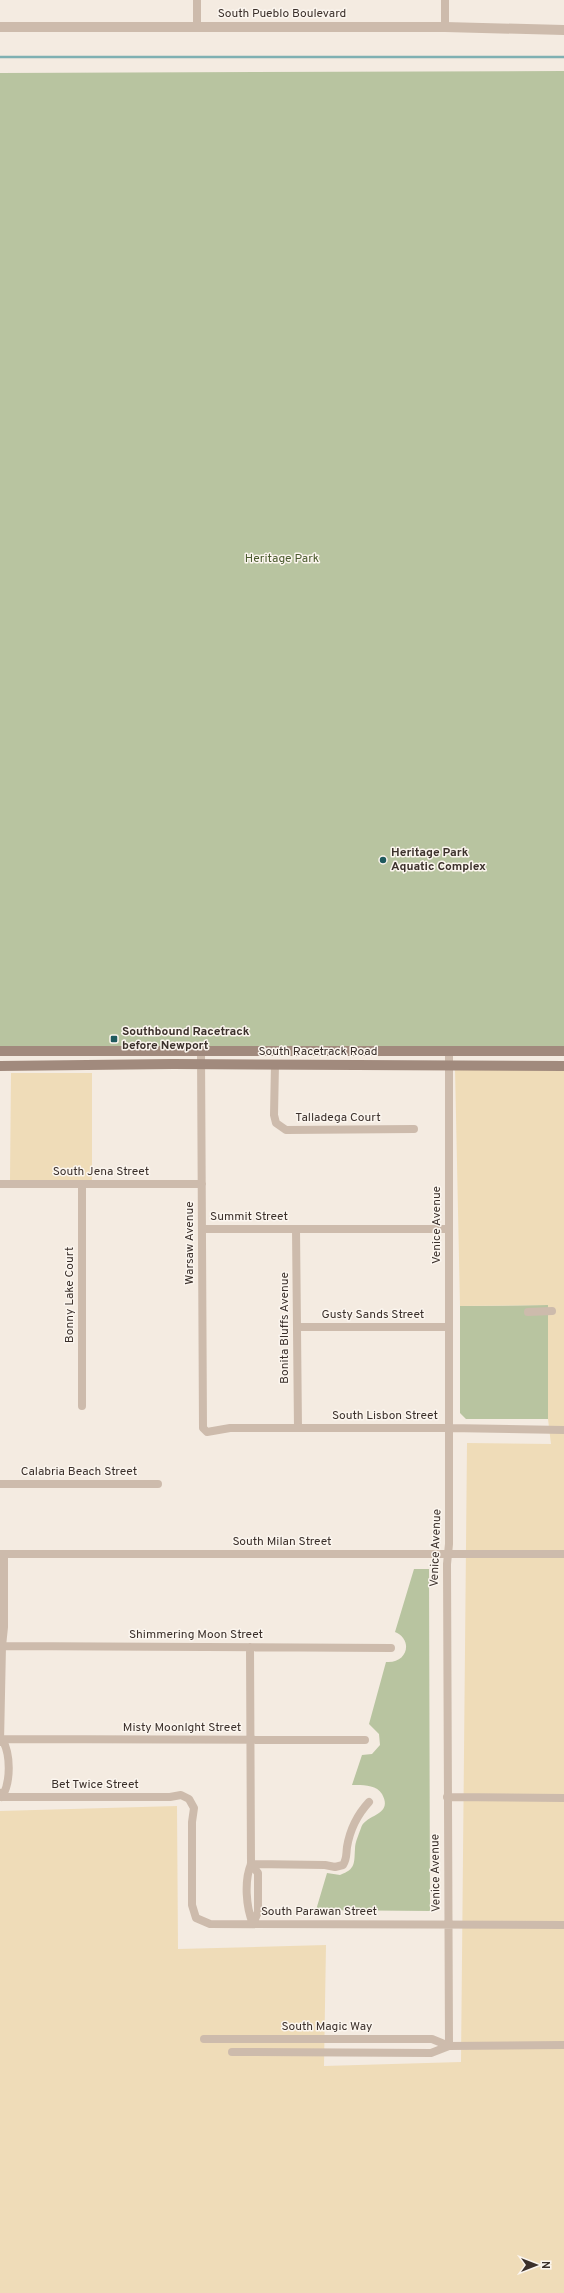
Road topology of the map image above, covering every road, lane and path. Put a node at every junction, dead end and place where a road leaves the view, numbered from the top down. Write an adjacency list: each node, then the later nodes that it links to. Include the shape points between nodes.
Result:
1 (197, 0): 4 (street)
2 (445, 0): 5 (street)
3 (0, 27): 4 (street, South Pueblo Boulevard)
4 (197, 27): 5 (street, South Pueblo Boulevard)
5 (445, 27): 6 (street, South Pueblo Boulevard)
6 (564, 30)
7 (448, 1051): 9 (main road, South Racetrack Road); 10 (main road, South Racetrack Road); 14 (street, Venice Avenue)
8 (0, 1052): 9 (main road, South Racetrack Road)
9 (201, 1052): 11 (street, Warsaw Avenue)
10 (564, 1052)
11 (201, 1064): 12 (main road, South Racetrack Road); 13 (main road, South Racetrack Road); 19 (street, Warsaw Avenue)
12 (275, 1064): 14 (main road, South Racetrack Road); 16 (street, Talladega Court, via 274,1115 276,1123 286,1130)
13 (0, 1066)
14 (448, 1066): 15 (main road, South Racetrack Road); 22 (street, Venice Avenue)
15 (564, 1066)
16 (414, 1129)
17 (0, 1184): 18 (street, South Jena Street)
18 (82, 1184): 19 (street, South Jena Street); 27 (street, Bonny Lake Court)
19 (202, 1184): 20 (street, Warsaw Avenue)
20 (202, 1229): 21 (street, Summit Street); 31 (street, Warsaw Avenue, via 203,1428)
21 (296, 1229): 22 (street, Summit Street); 25 (street, Bonita Bluffs Avenue)
22 (449, 1229): 26 (street, Venice Avenue)
23 (552, 1311): 24 (street)
24 (528, 1312)
25 (297, 1327): 26 (street, Gusty Sands Street); 28 (street, Bonita Bluffs Avenue)
26 (449, 1327): 29 (street, Venice Avenue)
27 (82, 1406)
28 (298, 1428): 29 (street, South Lisbon Street); 31 (street, South Lisbon Street, via 230,1428)
29 (449, 1428): 30 (street, South Lisbon Street); 35 (street, Venice Avenue)
30 (564, 1430)
31 (206, 1432)
32 (0, 1484): 33 (street, Calabria Beach Street)
33 (158, 1484)
34 (2, 1554): 35 (street, South Milan Street); 37 (street)
35 (448, 1554): 36 (street, South Milan Street); 44 (street, Venice Avenue)
36 (564, 1554)
37 (2, 1646): 38 (street, Shimmering Moon Street); 40 (street)
38 (250, 1647): 39 (street, Shimmering Moon Street); 41 (street)
39 (391, 1648)
40 (1, 1740): 41 (street, Misty Moonlght Street); 43 (street, via 7,1748 8,1759 7,1789)
41 (250, 1740): 42 (street, Misty Moonlght Street); 48 (street)
42 (365, 1740)
43 (1, 1796): 45 (street, Bet Twice Street, via 181,1795)
44 (447, 1797): 46 (street); 50 (street, Venice Avenue)
45 (190, 1798): 49 (street, South Parawan Street, via 194,1808 192,1905 196,1918 210,1924)
46 (564, 1798)
47 (369, 1802): 48 (street, via 357,1815 347,1848 347,1858 342,1866)
48 (251, 1864): 49 (street, via 258,1873 258,1912)
49 (254, 1924): 50 (street, South Parawan Street)
50 (448, 1924): 51 (street, South Parawan Street); 54 (street, Venice Avenue)
51 (564, 1925)
52 (204, 2039): 54 (street, South Magic Way, via 432,2039)
53 (564, 2045): 54 (street, South Magic Way)
54 (449, 2046): 55 (street, South Magic Way, via 431,2053)
55 (232, 2052)

